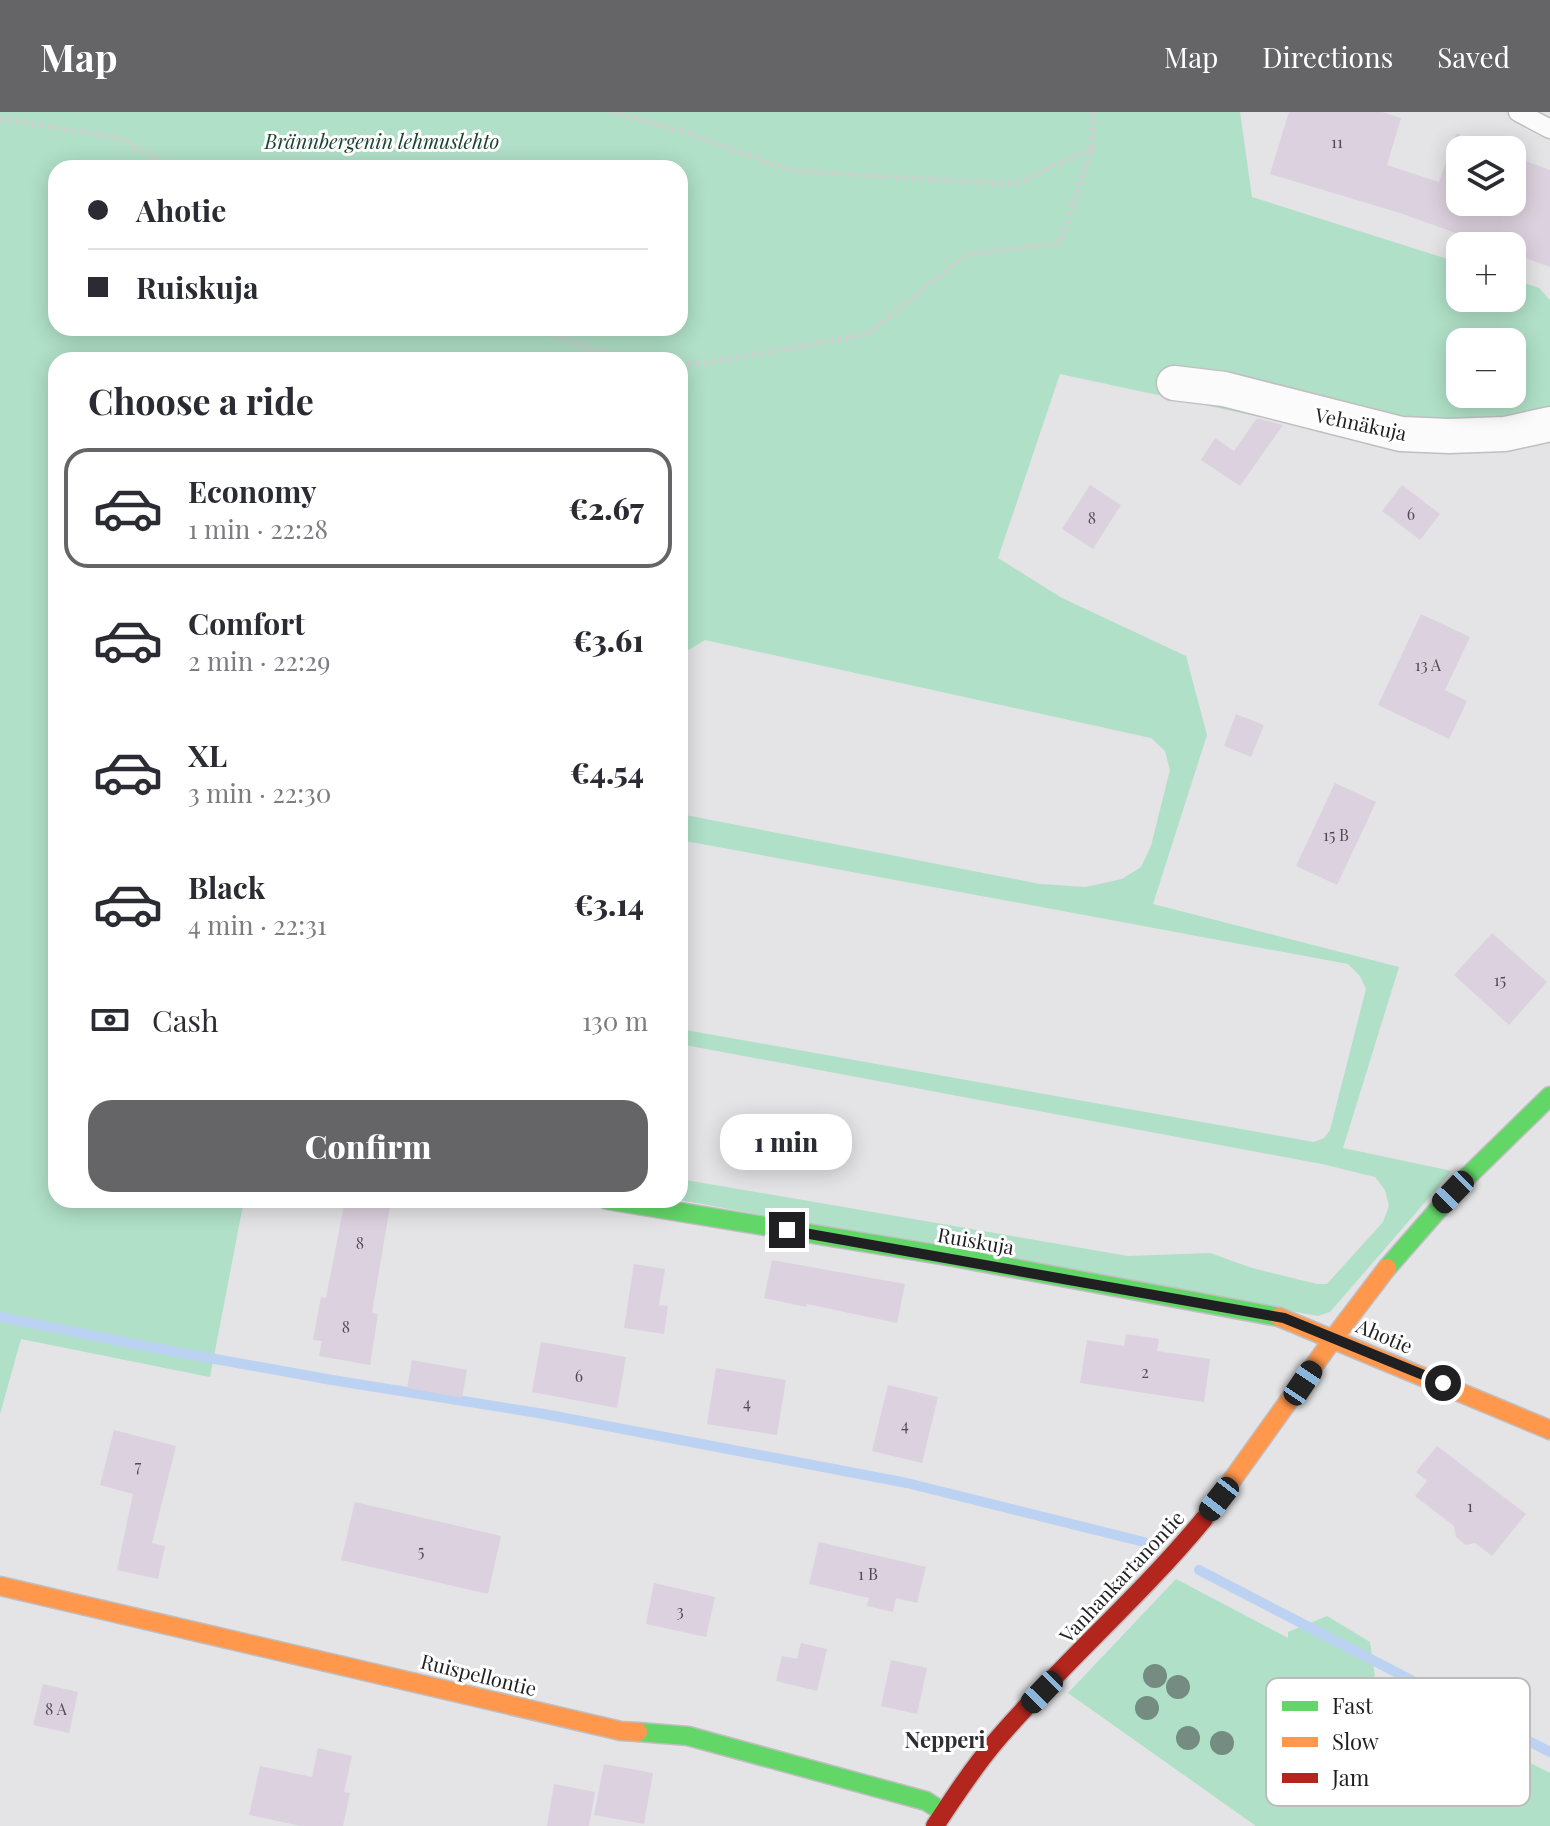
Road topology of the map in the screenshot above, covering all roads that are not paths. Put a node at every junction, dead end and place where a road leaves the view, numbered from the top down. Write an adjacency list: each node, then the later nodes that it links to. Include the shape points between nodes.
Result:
1 (1518, 112): 2 (lane)
2 (1550, 129)
3 (1174, 383): 4 (street, Vehnäkuja, via 1224,389 1401,434 1505,434)
4 (1550, 424)
5 (1550, 1096): 7 (street, Vanhankartanontie, via 1431,1214)
6 (656, 1208): 7 (street, Ruiskuja, via 1284,1318)
7 (1334, 1337): 8 (street, Ahotie); 10 (street, Vanhankartanontie, via 1201,1523 1021,1713)
8 (1550, 1430)
9 (0, 1586): 10 (street, Ruispellontie, via 621,1731 688,1736 926,1801)
10 (939, 1819)

